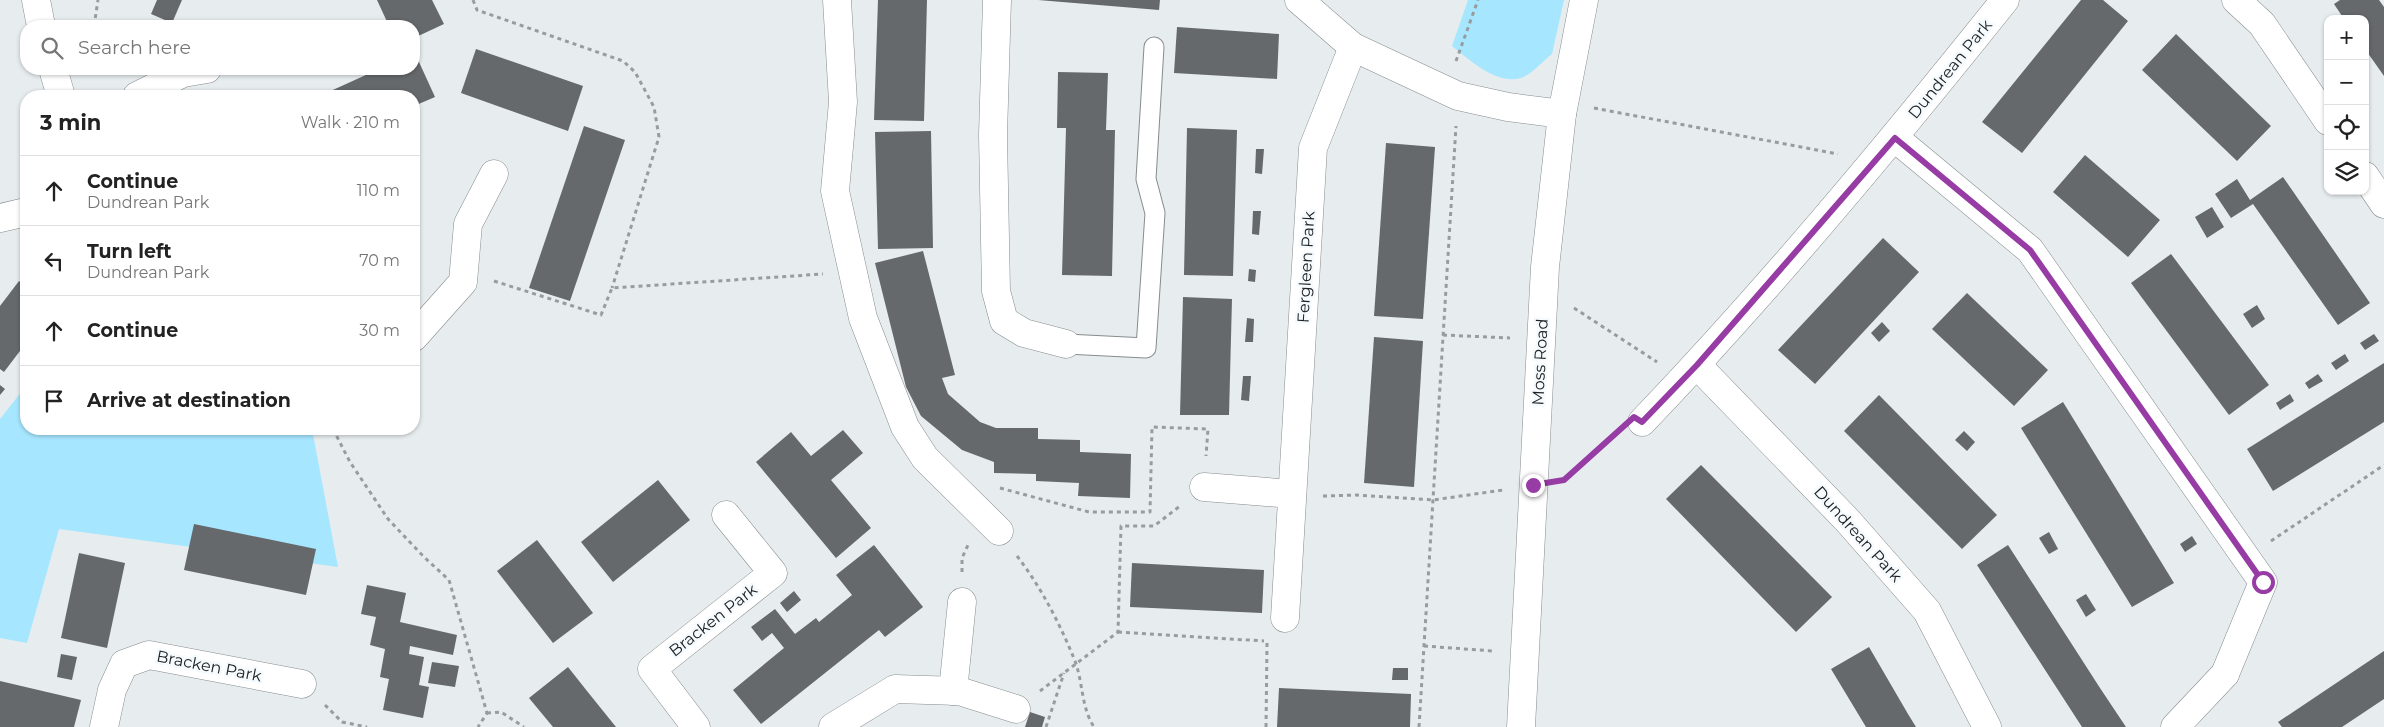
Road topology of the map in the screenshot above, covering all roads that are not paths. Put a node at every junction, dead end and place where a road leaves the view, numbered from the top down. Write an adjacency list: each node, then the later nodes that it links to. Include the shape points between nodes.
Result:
1 (36, 0): 8 (street)
2 (837, 0): 30 (street, via 843,102 835,191 863,318 905,427 925,458)
3 (997, 0): 24 (street, via 993,135 996,292 1004,321 1024,333)
4 (1299, 0): 10 (street)
5 (1584, 0): 15 (street, Moss Road)
6 (2005, 0): 17 (street, Dundrean Park)
7 (2236, 0): 16 (street, via 2262,24)
8 (39, 20)
9 (1154, 47): 24 (lane, via 1146,179 1155,213 1146,348)
10 (1353, 47): 15 (street, via 1452,93 1508,107); 28 (street, Fergleen Park, via 1313,148)
11 (55, 75): 13 (street)
12 (181, 75): 14 (street)
13 (58, 90)
14 (150, 90)
15 (1563, 108): 39 (street, Moss Road, via 1543,304)
16 (2324, 115)
17 (1895, 138): 25 (street, Dundrean Park); 41 (street, via 2030,250 2263,582 2225,674)
18 (494, 174): 23 (street, via 468,224 463,282)
19 (2369, 182): 20 (street)
20 (2384, 204)
21 (20, 213): 22 (street)
22 (0, 218)
23 (420, 330)
24 (1066, 344)
25 (1688, 374): 26 (street, Dundrean Park); 40 (street, Dundrean Park, via 1848,520 1926,611)
26 (1642, 422)
27 (1204, 487): 28 (street)
28 (1292, 495): 32 (street, Fergleen Park)
29 (726, 515): 37 (street, Bracken Park, via 773,573 652,669)
30 (990, 523)
31 (962, 602): 34 (street)
32 (1285, 618)
33 (302, 684): 36 (street, Bracken Park, via 149,655 124,664 112,690)
34 (953, 691): 35 (street); 38 (street, via 895,689)
35 (1016, 709)
36 (104, 727)
37 (696, 727)
38 (833, 727)
39 (1521, 727)
40 (1987, 727)
41 (2175, 727)

